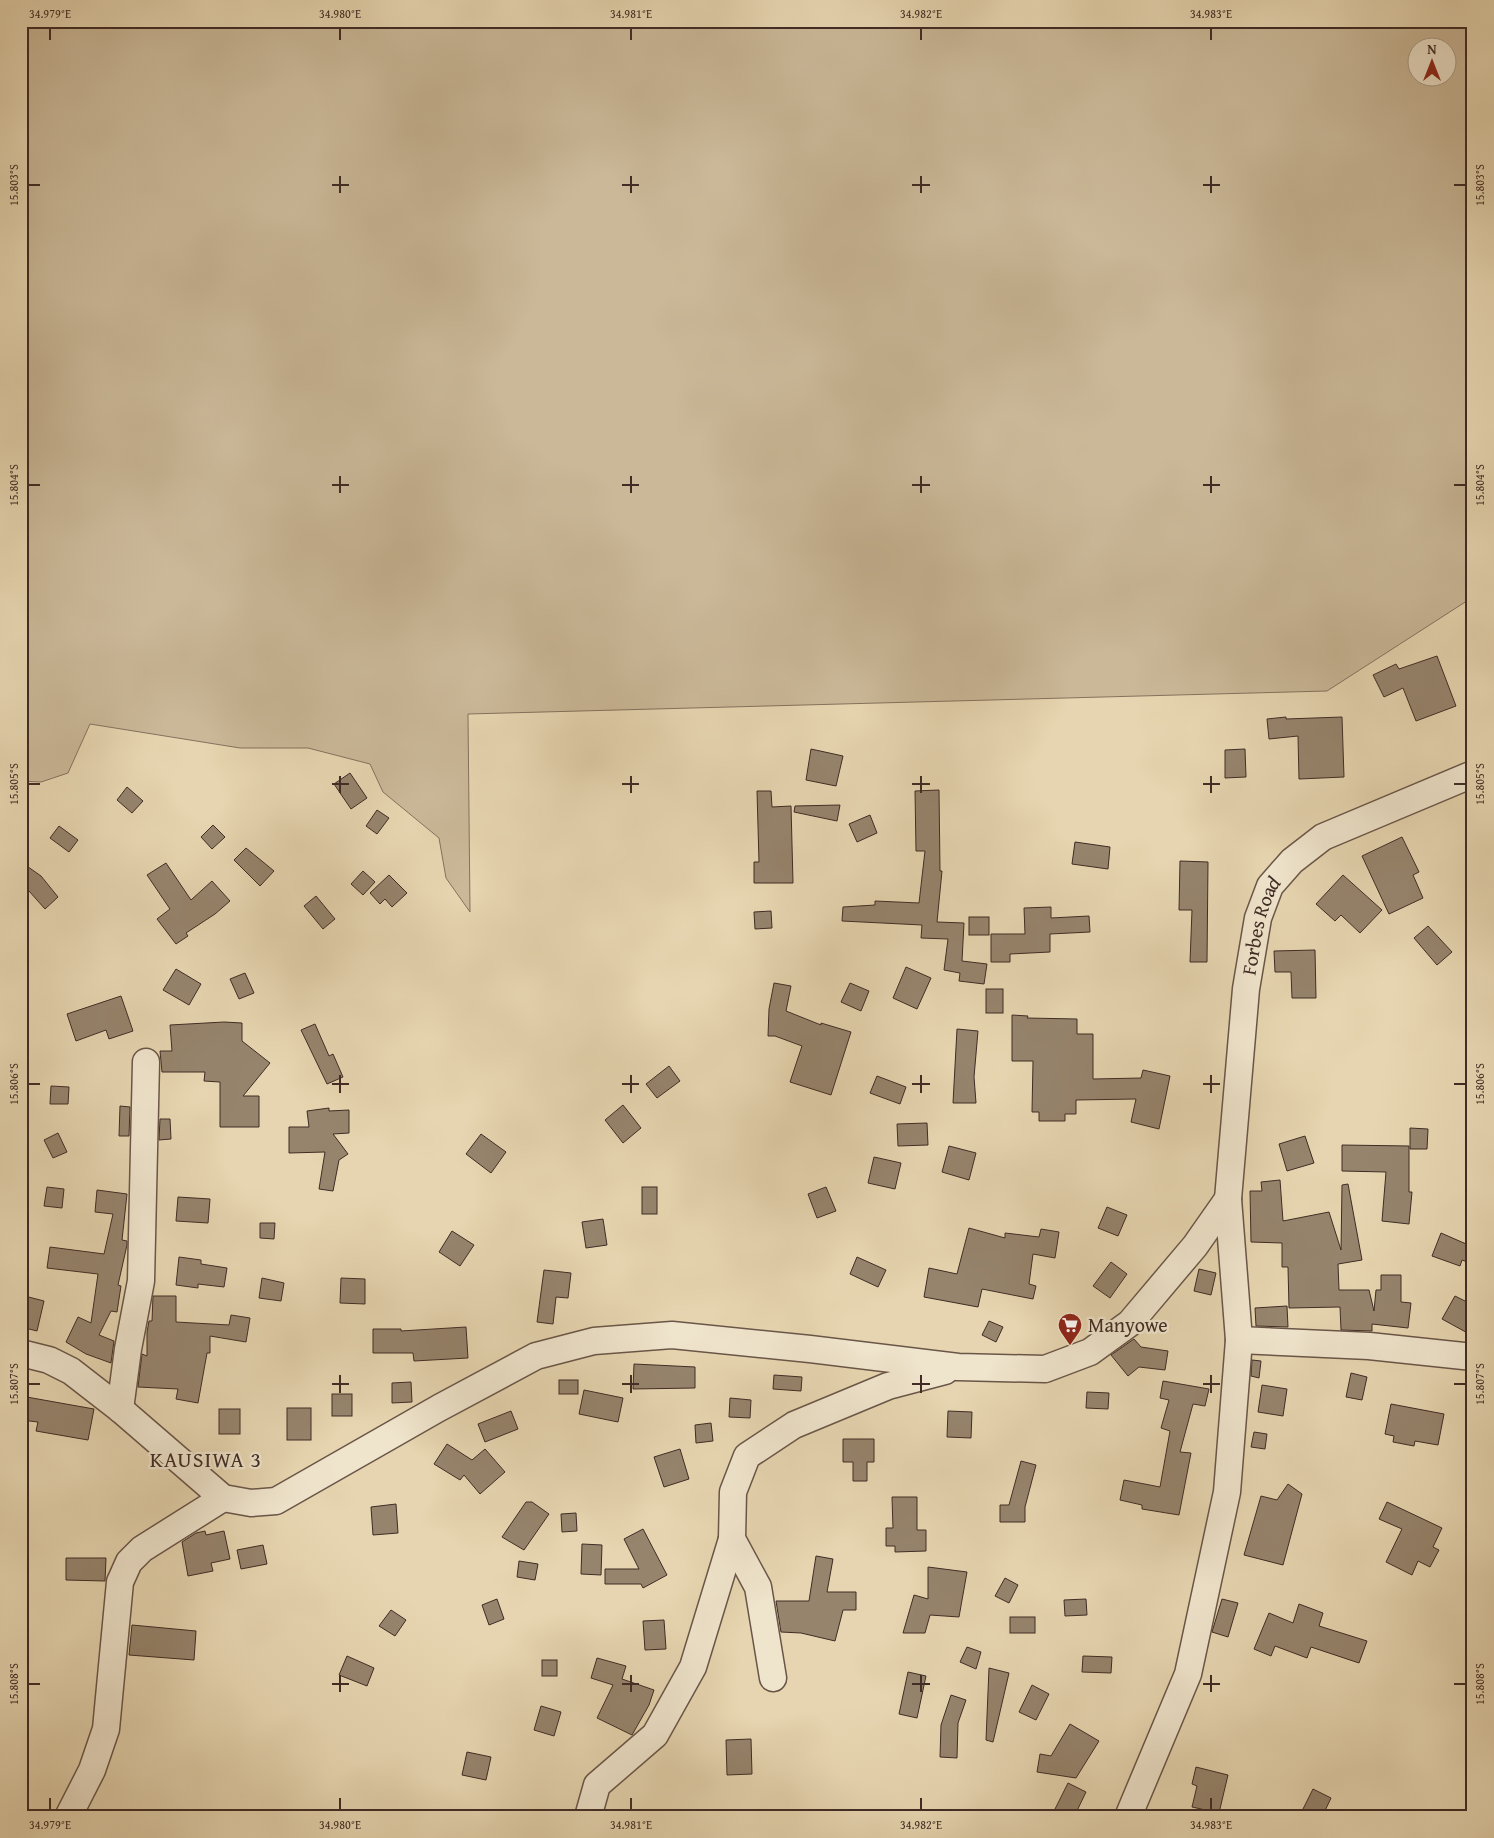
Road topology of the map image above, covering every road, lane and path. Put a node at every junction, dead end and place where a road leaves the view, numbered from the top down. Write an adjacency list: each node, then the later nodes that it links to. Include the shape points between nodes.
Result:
1 (1473, 774): 3 (street, Forbes Road, via 1323,837 1292,861 1270,886 1258,918 1246,989)
2 (146, 1062): 8 (street, via 141,1281)
3 (1228, 1199): 4 (street, Forbes Road); 7 (street, via 1195,1246 1130,1323 1090,1352 1045,1369)
4 (1239, 1340): 6 (street, via 1370,1346); 14 (street, Forbes Road, via 1227,1492 1188,1674)
5 (21, 1353): 8 (street, via 49,1360 71,1371)
6 (1473, 1357)
7 (958, 1368): 9 (street, via 810,1348 672,1335 594,1341 536,1356 276,1502 251,1503); 10 (street, via 888,1386 794,1425 747,1456 733,1492)
8 (120, 1408): 9 (street)
9 (224, 1498): 12 (street, via 142,1549 128,1562 120,1582 106,1729 92,1770)
10 (732, 1539): 11 (street, via 758,1587); 13 (street, via 693,1667 655,1735 597,1785)
11 (773, 1678)
12 (68, 1817)
13 (588, 1817)
14 (1128, 1817)

